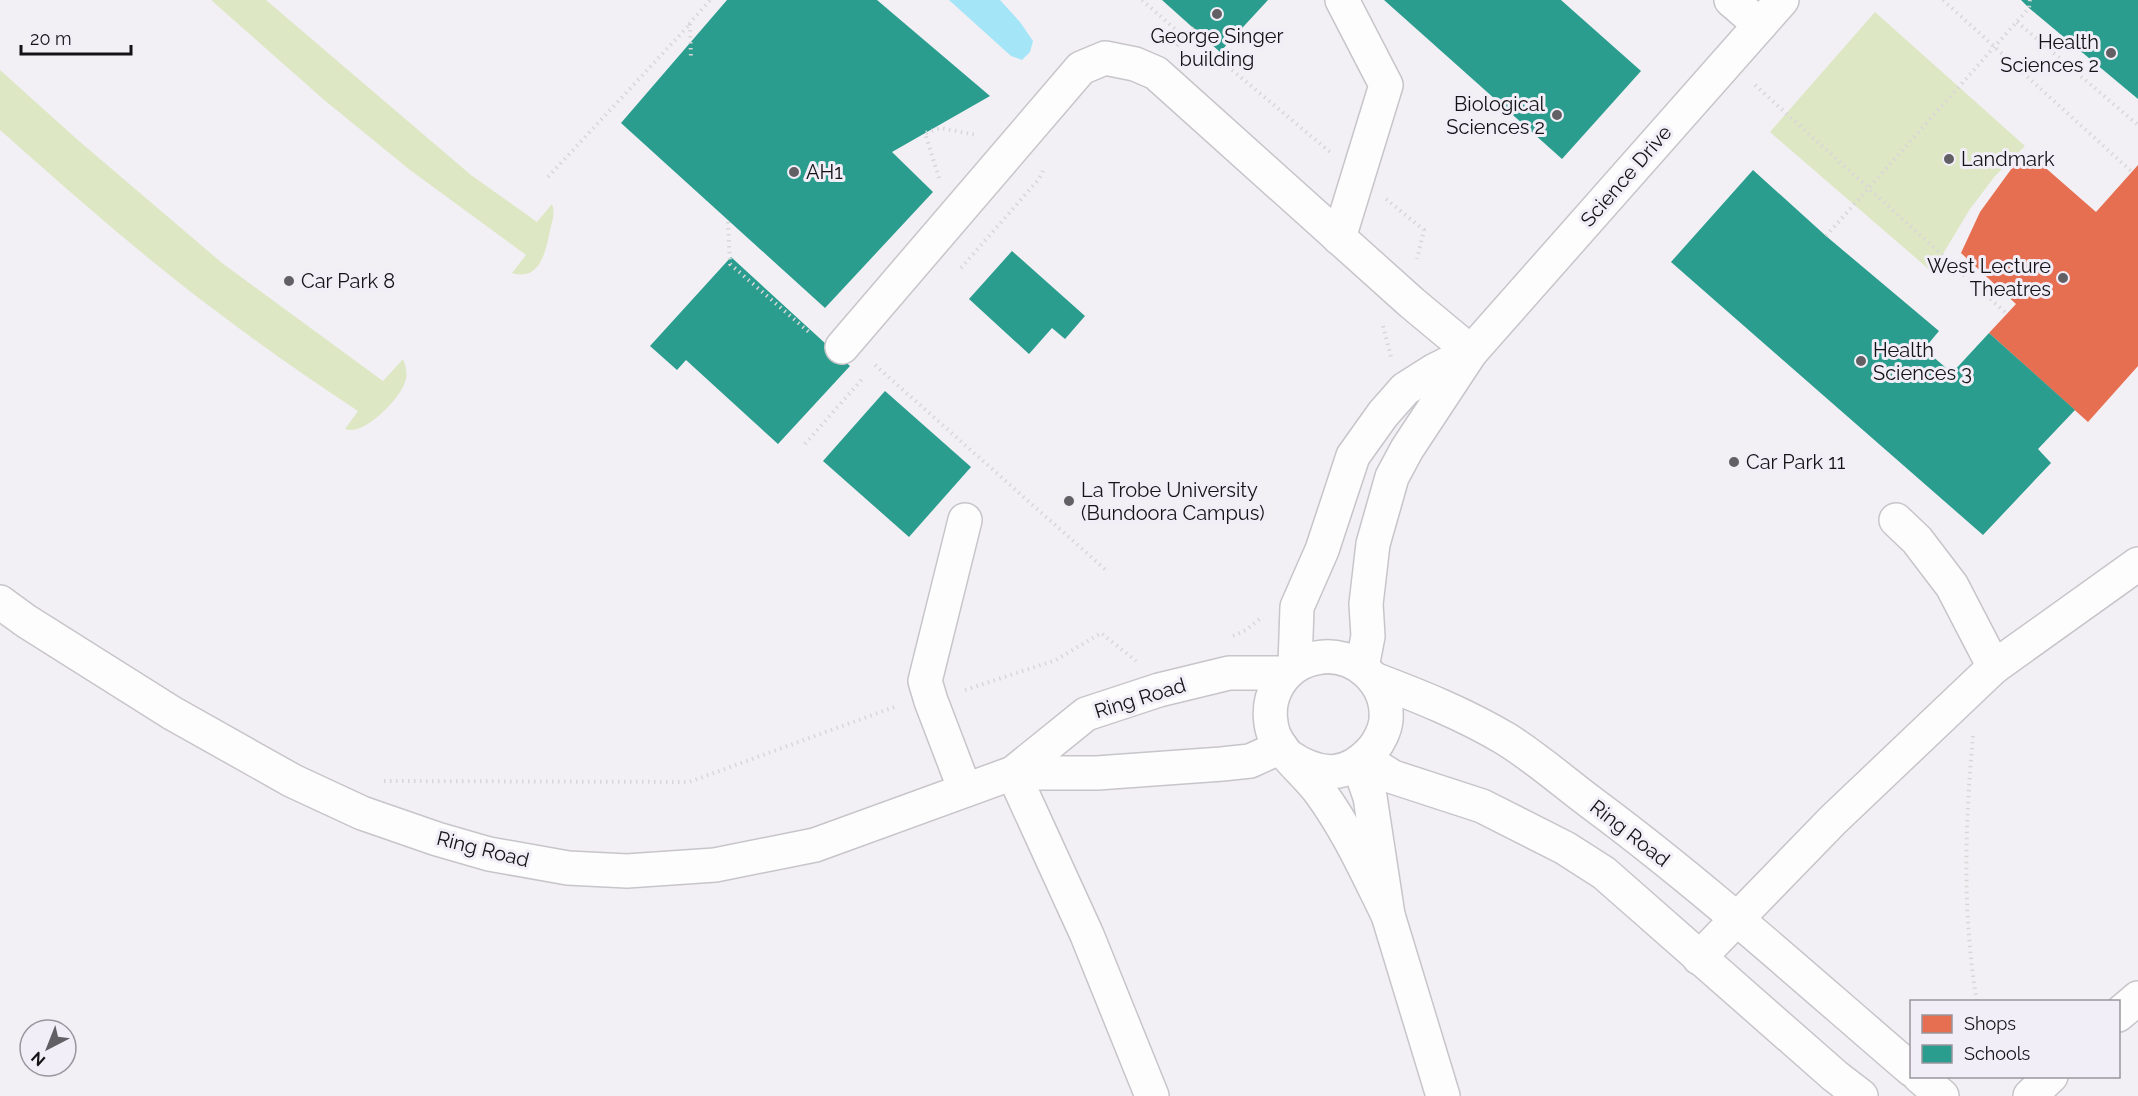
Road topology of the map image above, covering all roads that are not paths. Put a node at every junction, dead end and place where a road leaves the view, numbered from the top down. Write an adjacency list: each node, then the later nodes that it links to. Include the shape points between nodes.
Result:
1 (1342, 0): 5 (street, via 1386,85)
2 (1731, 0): 4 (street)
3 (1782, 0): 4 (street, Science Drive)
4 (1760, 25): 7 (street, Science Drive)
5 (1339, 238): 6 (street, via 1156,73 1105,58 1081,68 957,213); 7 (street)
6 (830, 343)
7 (1471, 352): 8 (street, Science Drive, via 1405,389); 9 (street, Science Drive)
8 (1353, 456): 9 (street); 15 (street, Science Drive, via 1322,550 1297,607)
9 (1392, 477): 16 (street, Science Drive, via 1373,544 1366,604)
10 (965, 520): 20 (street, via 926,681)
11 (1896, 520): 14 (street, via 1917,540 1952,586)
12 (2138, 564): 14 (street)
13 (0, 602): 20 (street, Ring Road, via 172,713 293,781 362,813 489,854 579,869 627,871 715,865 815,845)
14 (1994, 667): 22 (street, via 1833,820)
15 (1291, 669): 16 (street, via 1308,659 1336,656 1350,660); 17 (street, via 1271,701 1272,725); 19 (street, Ring Road, via 1229,673 1086,714)
16 (1368, 673): 18 (street, via 1384,699 1386,721 1378,742); 22 (street, Ring Road, via 1508,740)
17 (1285, 751): 18 (street, via 1304,766 1322,771 1341,770); 19 (street, Ring Road, via 1222,765 1097,773); 21 (street, via 1349,835)
18 (1361, 761): 21 (street); 23 (street, via 1393,777 1482,806 1565,848 1604,873)
19 (1013, 773): 20 (street, Ring Road); 33 (street, via 1087,935)
20 (965, 790)
21 (1388, 915): 34 (street)
22 (1737, 918): 23 (street); 27 (street, Ring Road)
23 (1699, 958): 32 (street)
24 (2138, 997): 25 (street); 26 (street)
25 (2120, 1008)
26 (2120, 1013)
27 (1860, 1025): 28 (street, Ring Road); 29 (street, Ring Road)
28 (1910, 1044)
29 (1910, 1069)
30 (1920, 1078): 36 (street)
31 (2050, 1078): 37 (street)
32 (1842, 1086): 35 (street)
33 (1152, 1096)
34 (1443, 1096)
35 (1861, 1096)
36 (1942, 1096)
37 (2030, 1096)

